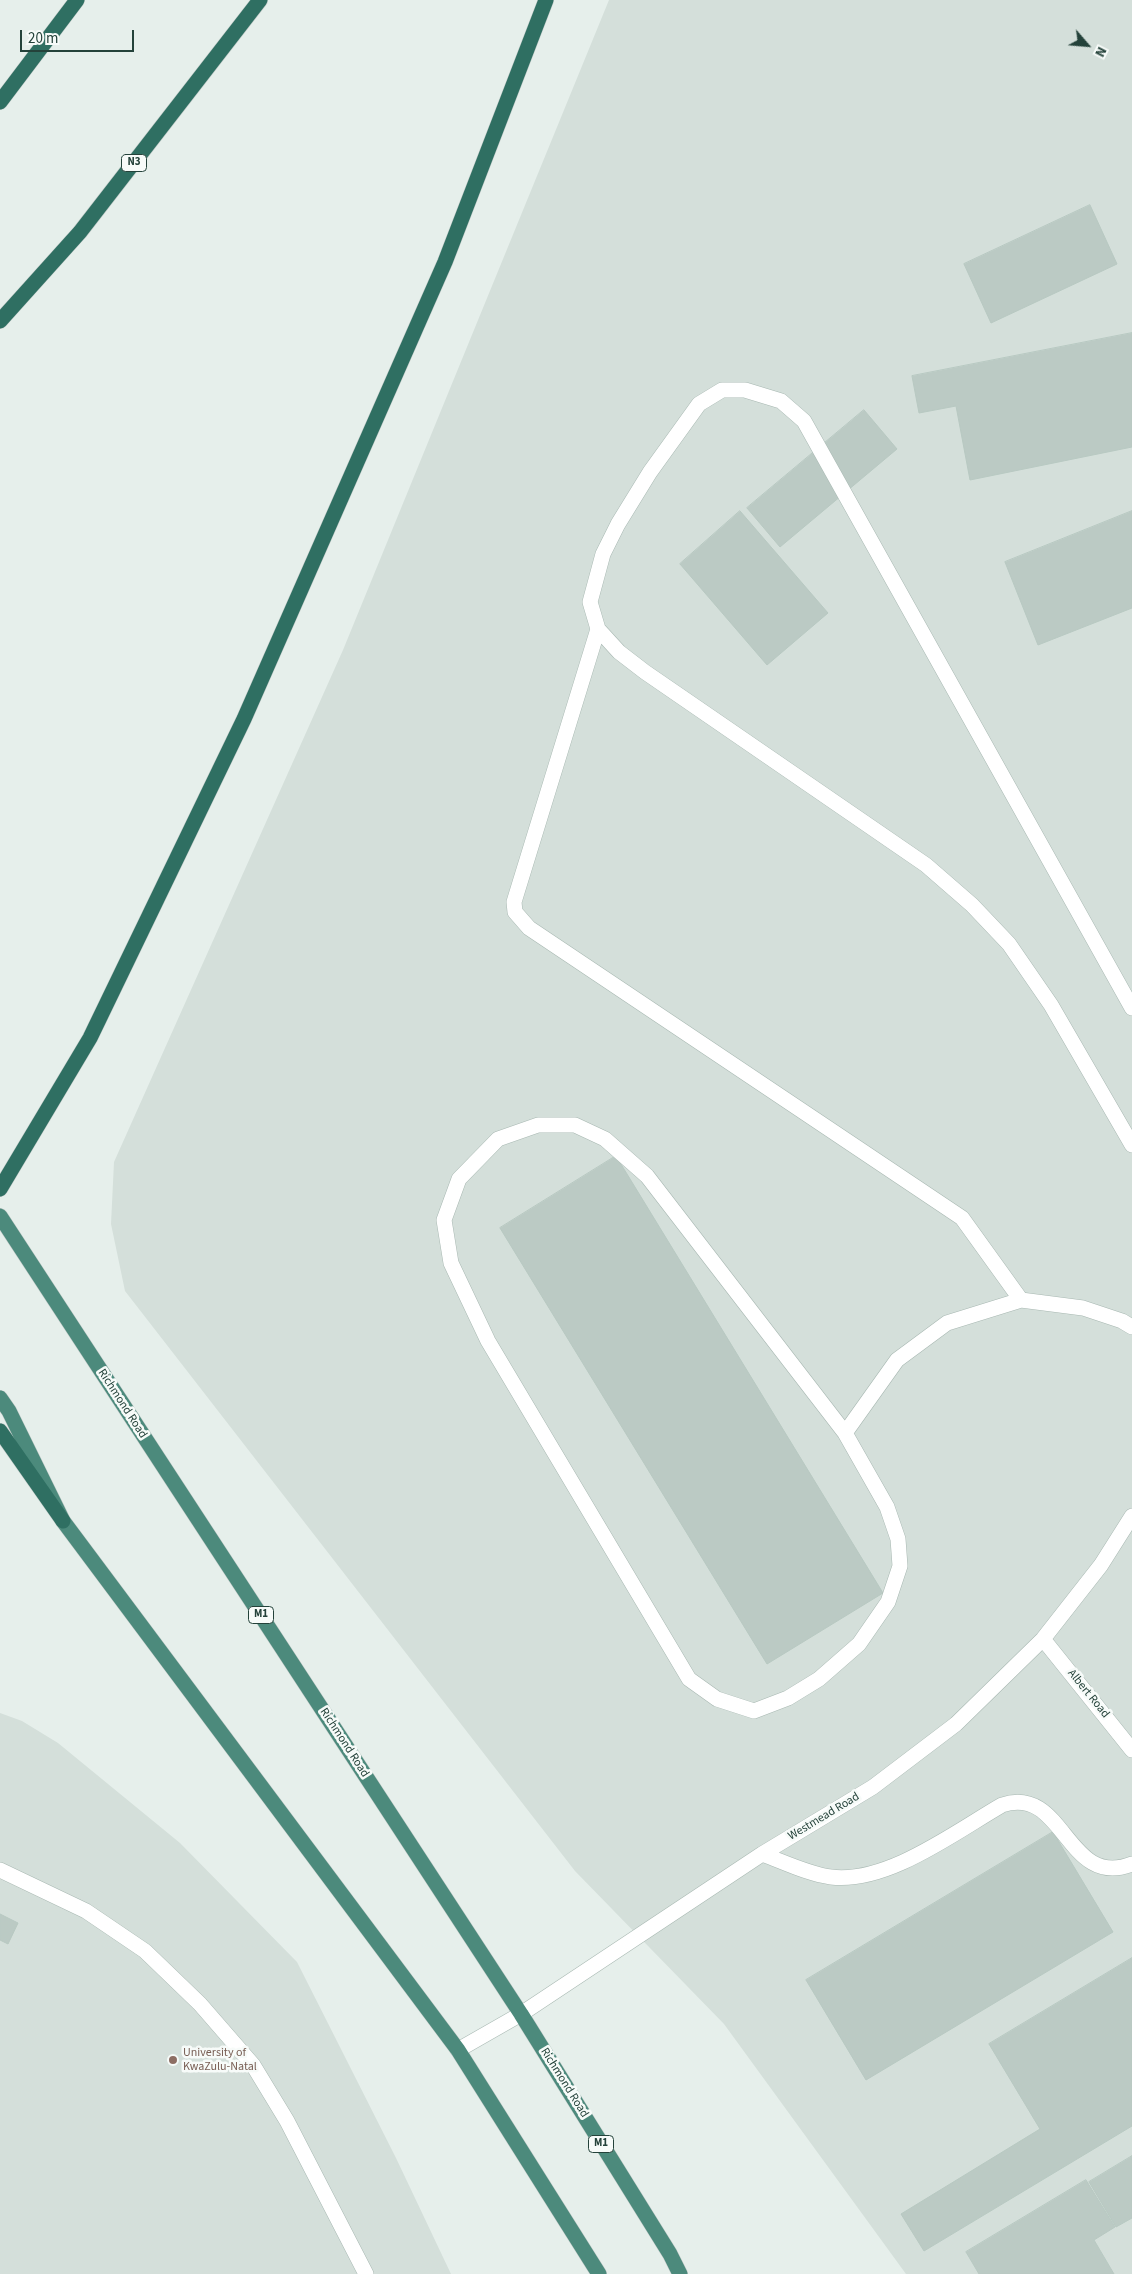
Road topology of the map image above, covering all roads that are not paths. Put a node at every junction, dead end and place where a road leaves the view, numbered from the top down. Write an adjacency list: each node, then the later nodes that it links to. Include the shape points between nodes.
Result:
1 (77, 0): 4 (highway)
2 (260, 0): 5 (highway, N3, via 80,232)
3 (546, 0): 9 (highway, via 445,262 244,719 90,1038)
4 (0, 102)
5 (0, 320)
6 (598, 629): 7 (lane, via 590,602 603,554 650,472 699,404 722,390 745,390 781,401 804,422); 8 (lane, via 646,672 926,865 972,905 1008,944 1051,1005); 11 (lane, via 514,902 518,917 529,928 962,1218)
7 (1132, 1008)
8 (1132, 1145)
9 (0, 1189)
10 (0, 1216): 23 (highway, Richmond Road / M1)
11 (1021, 1300): 12 (lane, via 1083,1308); 15 (lane, via 947,1323 897,1360)
12 (1132, 1327)
13 (0, 1398): 17 (highway)
14 (0, 1431): 17 (highway)
15 (845, 1433): 15 (lane, via 647,1176 605,1139 575,1125 538,1125 498,1139 459,1179 444,1220 451,1263 488,1341 689,1678 717,1699 754,1711 788,1698 818,1679 859,1644 888,1602 900,1566 898,1539 887,1507)
16 (1132, 1516): 18 (lane, Westmead Road, via 1101,1565)
17 (63, 1521): 24 (highway)
18 (1043, 1639): 19 (lane, Albert Road); 20 (lane, Westmead Road, via 956,1724 881,1782)
19 (1132, 1750)
20 (762, 1854): 21 (lane, via 830,1877 871,1875 921,1852 1012,1801 1035,1805 1045,1812 1082,1856 1091,1862 1114,1868); 23 (lane, Westmead Road)
21 (1132, 1864)
22 (0, 1870): 25 (lane, via 86,1910 146,1951 200,2004 253,2065 282,2113)
23 (521, 2014): 24 (lane, Westmead Road); 27 (highway, Richmond Road / M1)
24 (458, 2050): 26 (highway)
25 (366, 2274)
26 (599, 2274)
27 (680, 2274)

